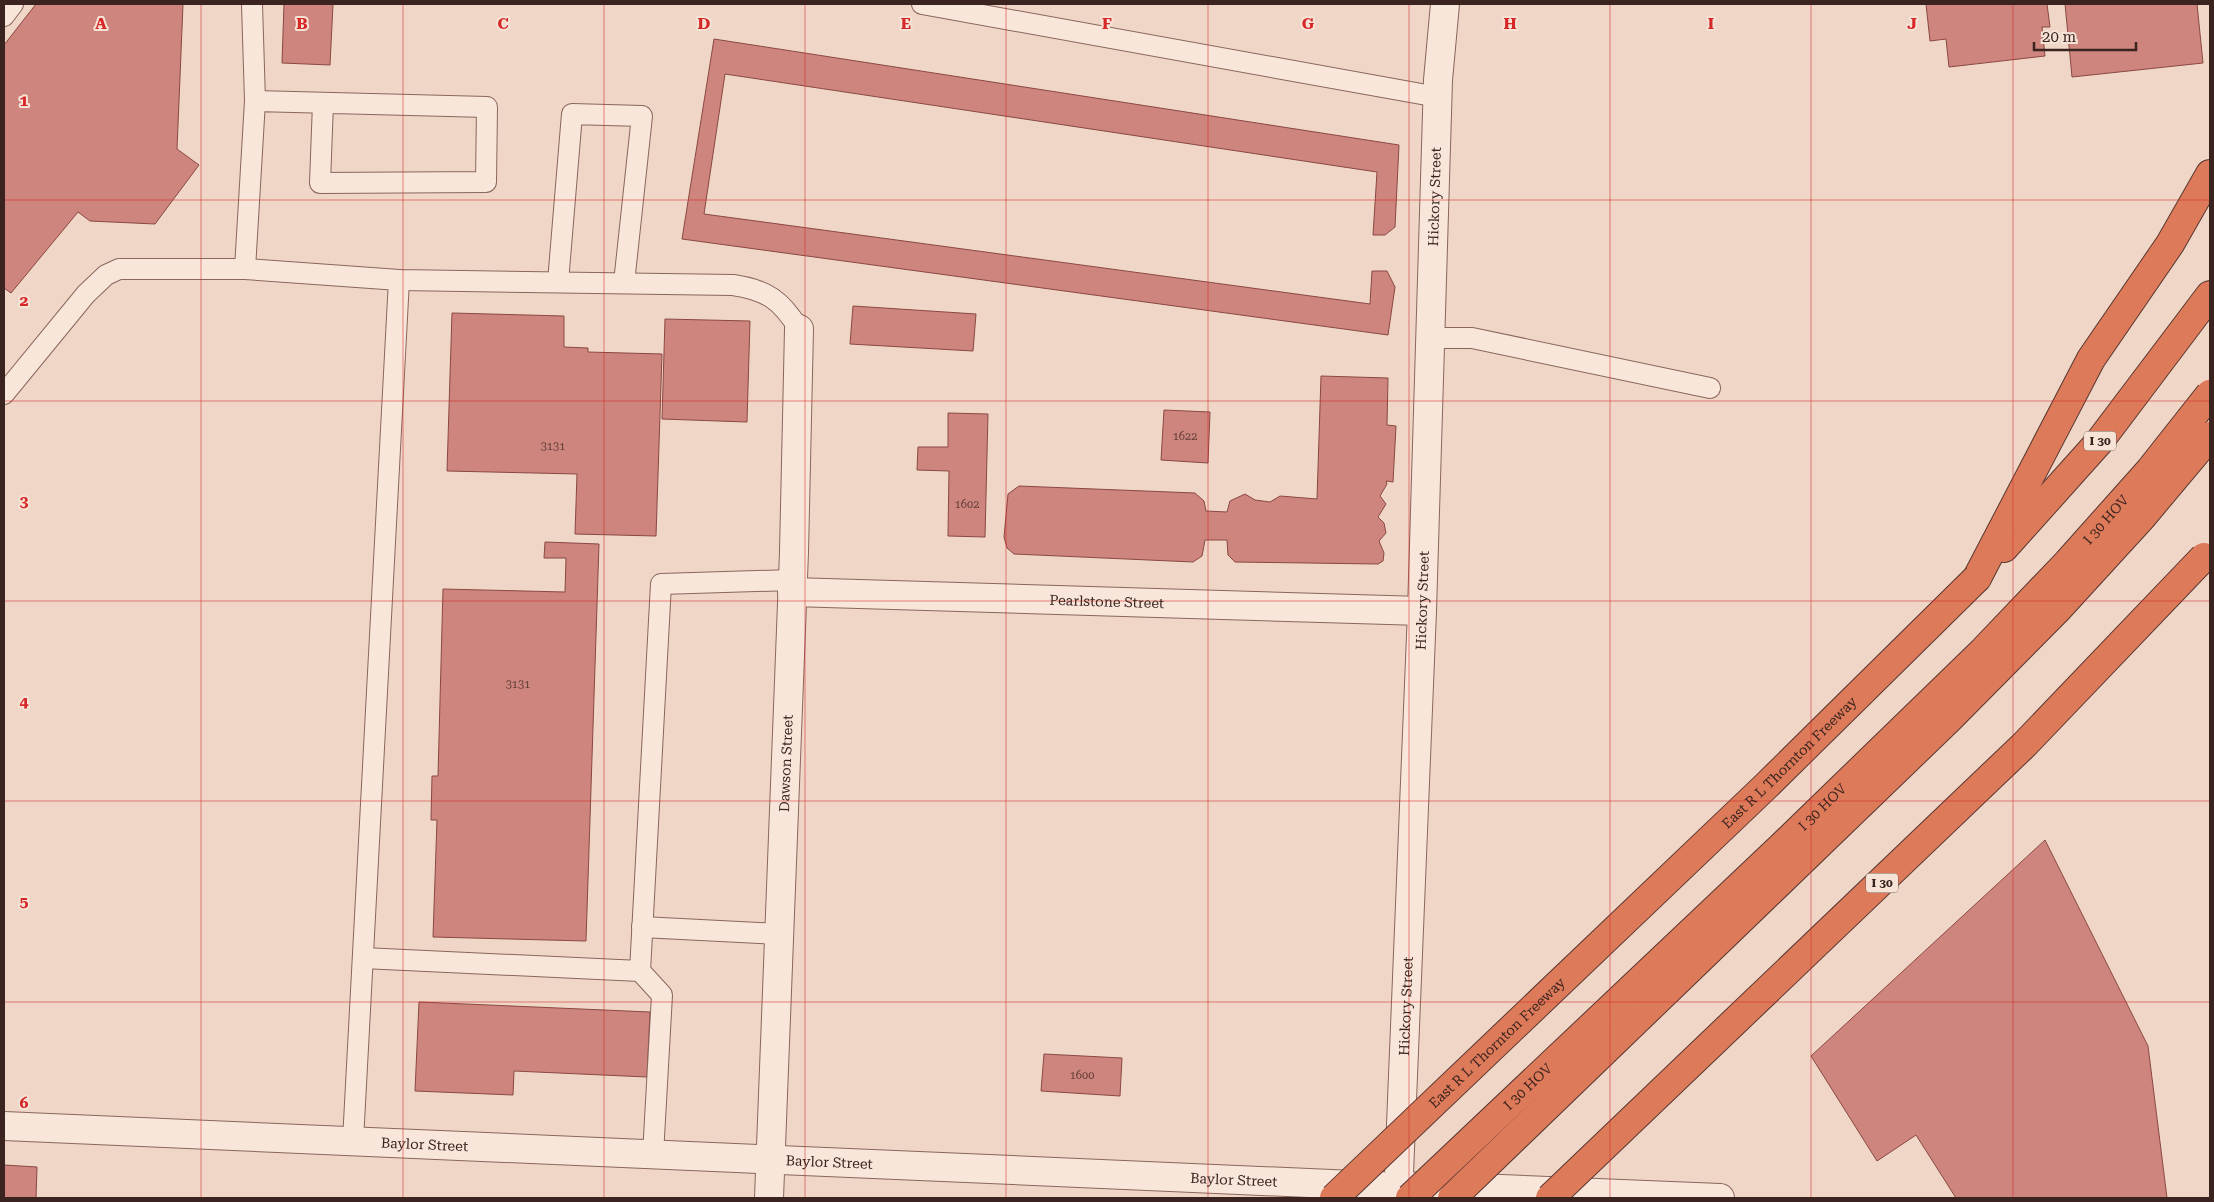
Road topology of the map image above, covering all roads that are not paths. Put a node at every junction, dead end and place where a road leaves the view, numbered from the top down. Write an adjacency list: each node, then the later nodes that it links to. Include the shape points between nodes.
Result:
1 (13, 4): 5 (lane)
2 (252, 4): 7 (lane)
3 (922, 4): 6 (lane)
4 (1446, 4): 6 (street, Hickory Street)
5 (4, 16)
6 (1438, 97): 16 (street, Hickory Street)
7 (255, 100): 8 (lane); 10 (lane)
8 (323, 103): 8 (lane, via 487,107 486,182 320,183)
9 (2210, 174): 22 (highway, via 2170,244 2091,359)
10 (245, 269): 11 (lane); 18 (lane, via 120,270 106,275 86,294)
11 (399, 280): 12 (lane); 27 (lane)
12 (558, 282): 13 (lane); 13 (lane, via 572,114 642,116)
13 (624, 283): 15 (lane, via 754,288 778,302)
14 (2210, 295): 22 (highway, East R L Thornton Freeway / I 30, via 2099,442)
15 (799, 329): 23 (street, Dawson Street)
16 (1431, 338): 17 (lane, via 1472,338); 24 (street, Hickory Street)
17 (1710, 388)
18 (4, 394)
19 (2210, 394): 33 (highway, I 30 HOV, bridge, via 2150,470 1982,652 1781,847)
20 (2210, 436): 36 (highway, I 30 HOV, bridge, via 2056,611 1949,719)
21 (2208, 553): 37 (highway, I 30, bridge, via 2025,744)
22 (1977, 578): 35 (highway, East R L Thornton Freeway / I 30, bridge, via 1752,799)
23 (792, 586): 24 (street, Pearlstone Street); 25 (lane, via 661,584); 26 (street, Dawson Street)
24 (1422, 611): 33 (street, Hickory Street)
25 (642, 927): 26 (lane); 28 (lane)
26 (779, 934): 32 (street, Dawson Street)
27 (363, 958): 28 (lane); 30 (lane)
28 (640, 971): 31 (lane, via 662,995)
29 (4, 1126): 30 (street, Baylor Street)
30 (353, 1141): 31 (street, Baylor Street)
31 (653, 1155): 32 (street, Baylor Street)
32 (771, 1159): 33 (street, Baylor Street); 34 (street, Dawson Street)
33 (1402, 1195): 38 (street, Baylor Street, via 1429,1186)
34 (769, 1198)
35 (1334, 1198)
36 (1452, 1198)
37 (1550, 1198)
38 (1720, 1198)

